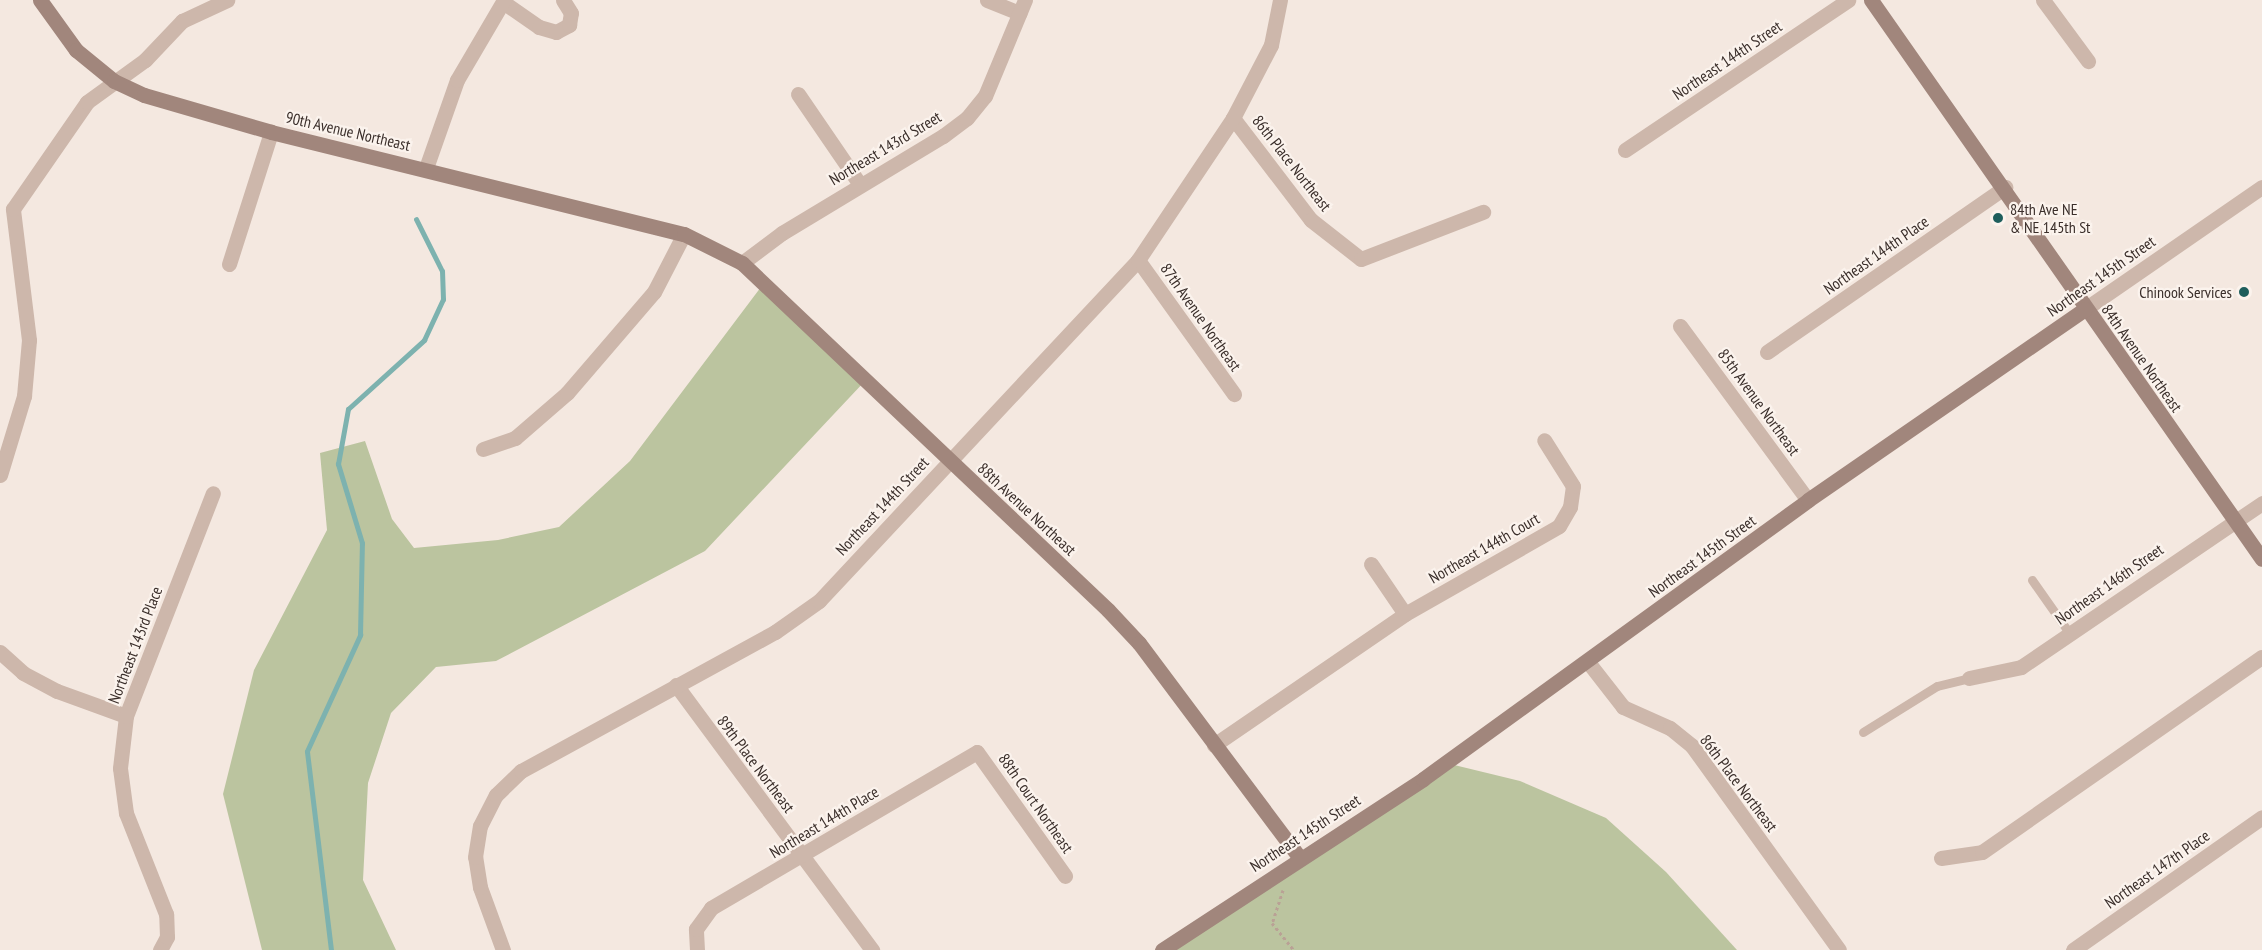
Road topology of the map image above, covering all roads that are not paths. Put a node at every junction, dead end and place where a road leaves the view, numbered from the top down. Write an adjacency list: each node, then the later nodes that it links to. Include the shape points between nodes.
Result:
1 (40, 0): 12 (street, 90th Avenue Northeast, via 76,50)
2 (227, 0): 12 (street, via 182,21 145,60)
3 (563, 0): 9 (street, via 571,13 569,26 556,32 539,27)
4 (987, 0): 10 (street)
5 (1280, 0): 14 (street, Northeast 144th Street, via 1271,45)
6 (1848, 0): 16 (street, Northeast 144th Street)
7 (1871, 0): 19 (street, 84th Avenue Northeast)
8 (2043, 0): 11 (street)
9 (503, 1): 17 (street, via 457,80)
10 (1022, 6): 18 (street, Northeast 143rd Street, via 985,96 967,118 943,136)
11 (2088, 61)
12 (114, 81): 15 (street, 90th Avenue Northeast, via 144,95); 21 (street, via 87,102)
13 (798, 94): 18 (street)
14 (1233, 118): 22 (street, 86th Place Northeast, via 1311,220 1361,259); 24 (street, Northeast 144th Street)
15 (271, 132): 17 (street, 90th Avenue Northeast); 26 (street)
16 (1625, 150)
17 (426, 168): 23 (street, 90th Avenue Northeast)
18 (859, 183): 25 (street, Northeast 143rd Street)
19 (2005, 187): 27 (street, 84th Avenue Northeast); 29 (street, Northeast 144th Place)
20 (2262, 187): 27 (street, Northeast 145th Street)
21 (6, 207): 31 (street, via 29,340 24,396)
22 (1484, 212)
23 (684, 234): 25 (street, 88th Avenue Northeast); 33 (street, via 654,292 567,393 515,438)
24 (1138, 260): 30 (street, 87th Avenue Northeast); 34 (street, Northeast 144th Street)
25 (742, 263): 34 (street, 88th Avenue Northeast)
26 (229, 264)
27 (2085, 309): 37 (street, Northeast 145th Street); 39 (street, 84th Avenue Northeast)
28 (1680, 326): 37 (street, 85th Avenue Northeast)
29 (1767, 352)
30 (1234, 394)
31 (5, 435): 35 (street)
32 (1544, 440): 43 (street, Northeast 144th Court, via 1573,486 1570,507 1559,526)
33 (483, 449)
34 (948, 460): 49 (street, Northeast 144th Street, via 799,618); 52 (street, 88th Avenue Northeast, via 1139,643)
35 (0, 475)
36 (213, 493): 50 (street, Northeast 143rd Place)
37 (1808, 500): 47 (street, Northeast 145th Street)
38 (2262, 503): 39 (street, Northeast 146th Street)
39 (2236, 521): 40 (street, 84th Avenue Northeast); 44 (street, Northeast 146th Street)
40 (2262, 559)
41 (1371, 564): 43 (street)
42 (2032, 580): 44 (lane)
43 (1405, 614): 52 (street, Northeast 144th Court)
44 (2070, 634): 48 (street, Northeast 146th Street, via 2021,667)
45 (0, 652): 50 (street, via 23,673 57,691)
46 (2262, 657): 57 (street, via 1982,852)
47 (1588, 662): 56 (street, Northeast 145th Street, via 1423,779); 64 (street, 86th Place Northeast, via 1623,707 1670,728 1692,746)
48 (1969, 678): 51 (lane, via 1937,686)
49 (676, 686): 55 (street, 89th Place Northeast); 60 (street, Northeast 144th Street, via 521,771 496,795 480,826 475,857 480,887)
50 (126, 716): 59 (street, Northeast 143rd Place, via 120,768 124,802 166,914 167,937)
51 (1863, 732)
52 (1214, 745): 56 (street, 88th Avenue Northeast)
53 (977, 752): 55 (street, Northeast 144th Place); 58 (street, 88th Court Northeast)
54 (2262, 817): 65 (street, Northeast 147th Place)
55 (803, 857): 61 (street, Northeast 144th Place, via 711,908 696,929); 62 (street, 89th Place Northeast)
56 (1299, 857): 63 (street, Northeast 145th Street)
57 (1941, 858)
58 (1065, 876)
59 (160, 950)
60 (503, 950)
61 (697, 950)
62 (872, 950)
63 (1162, 950)
64 (1839, 950)
65 (2073, 950)

